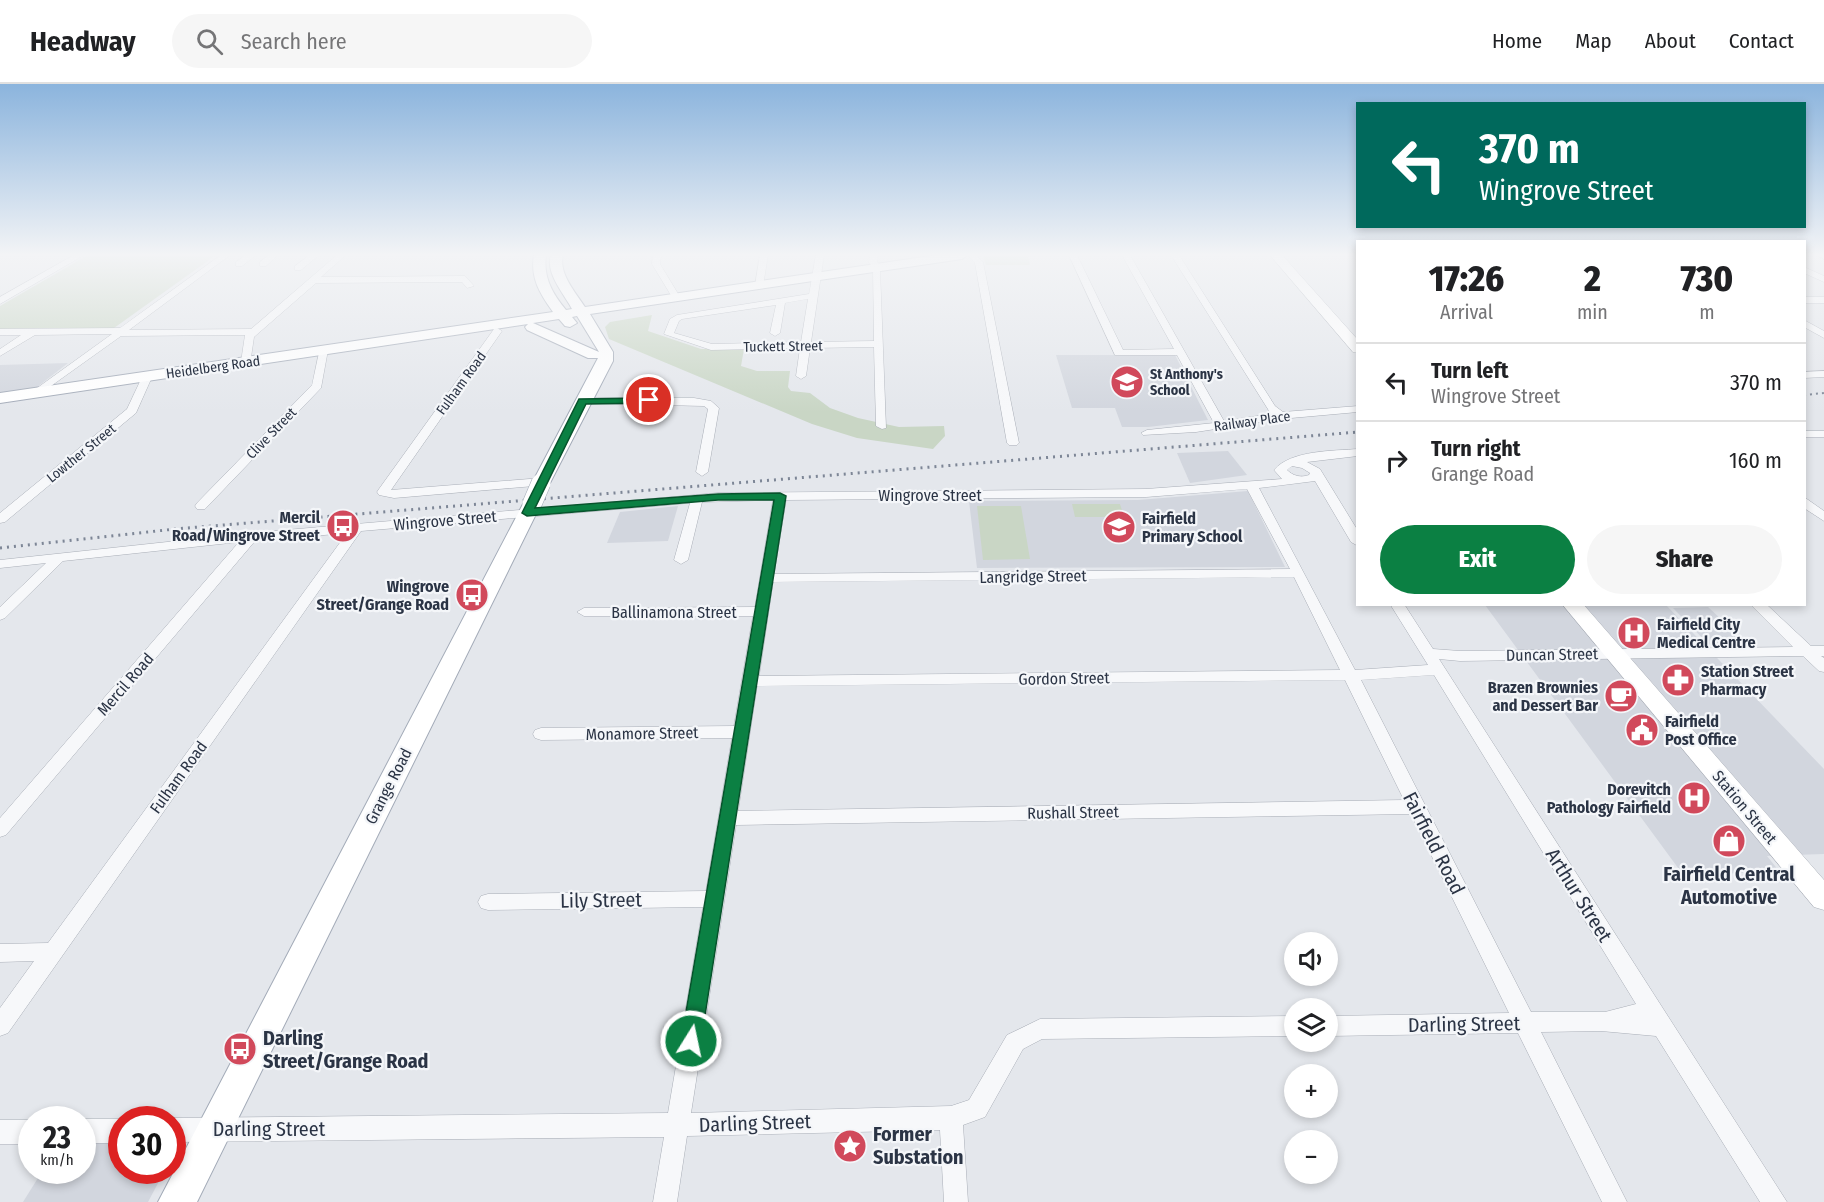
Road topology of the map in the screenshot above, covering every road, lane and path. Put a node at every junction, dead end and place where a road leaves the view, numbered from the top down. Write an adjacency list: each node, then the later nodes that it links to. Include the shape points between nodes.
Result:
1 (152, 307): 23 (street)
2 (281, 307): 24 (street)
3 (558, 307): 16 (main road)
4 (579, 307): 17 (main road)
5 (607, 307): 17 (main road, Heidelberg Road)
6 (638, 307): 17 (main road, Heidelberg Road)
7 (743, 307): 28 (street, Tuckett Street, via 677,318 669,334 711,347)
8 (780, 307): 25 (street)
9 (811, 307): 28 (street)
10 (878, 307): 27 (street)
11 (988, 307): 49 (street)
12 (1097, 307): 31 (street, via 1119,353)
13 (1155, 307): 31 (street)
14 (1208, 307): 43 (street, via 1271,408)
15 (1322, 307): 29 (main road)
16 (562, 314): 17 (main road, Heidelberg Road); 19 (main road, Heidelberg Road); 20 (main road, Heidelberg Road); 34 (main road)
17 (585, 315): 34 (main road, Grange Road, via 606,352 605,360)
18 (1806, 324): 26 (street)
19 (503, 327): 20 (main road, Heidelberg Road); 30 (main road, Heidelberg Road); 56 (street, Fulham Road, via 383,491)
20 (532, 327): 34 (main road)
21 (0, 332): 22 (street)
22 (32, 332): 23 (street); 32 (street)
23 (117, 332): 24 (street); 39 (street)
24 (253, 332): 33 (street)
25 (775, 333)
26 (1824, 335)
27 (879, 344): 28 (street, Tuckett Street); 45 (street)
28 (805, 345): 38 (street)
29 (1356, 347)
30 (323, 350): 33 (main road, Heidelberg Road); 61 (street, Clive Street, via 317,386)
31 (1180, 352): 44 (street)
32 (0, 353)
33 (246, 362): 37 (main road, Heidelberg Road)
34 (596, 363): 41 (main road, Grange Road)
35 (1824, 374): 36 (street)
36 (1806, 375)
37 (147, 376): 39 (main road, Heidelberg Road); 64 (street, Lowther Street, via 132,411)
38 (801, 376)
39 (37, 393): 40 (main road, Heidelberg Road)
40 (0, 398)
41 (582, 401): 53 (street, via 707,403 714,408); 56 (main road, Grange Road)
42 (1356, 409): 43 (street, Railway Place)
43 (1280, 416): 44 (street, Railway Place)
44 (1221, 425): 46 (street, Railway Place)
45 (882, 426)
46 (1147, 433)
47 (1806, 434): 48 (street)
48 (1824, 434)
49 (1013, 443)
50 (1356, 452): 51 (street, Wingrove Street)
51 (1332, 455): 52 (street, Wingrove Street, via 1312,456); 55 (street, Wingrove Street, via 1314,460)
52 (1293, 463): 54 (street, Wingrove Street, via 1283,465); 55 (street)
53 (702, 472)
54 (1281, 473): 55 (street, via 1289,478); 57 (street, Wingrove Street)
55 (1308, 476): 57 (street, Wingrove Street); 67 (street, via 1329,497)
56 (542, 483): 62 (main road, Grange Road, bridge)
57 (1256, 491): 58 (street, Wingrove Street); 71 (street, Fairfield Road)
58 (780, 496): 59 (street, Wingrove Street); 72 (street)
59 (697, 499): 62 (street, Wingrove Street); 69 (street)
60 (1806, 503): 63 (street)
61 (201, 507)
62 (529, 508): 65 (street, Wingrove Street); 103 (main road, Grange Road)
63 (1824, 517)
64 (0, 519)
65 (357, 528): 66 (street, Wingrove Street); 94 (street, Fulham Road)
66 (250, 537): 68 (street, Wingrove Street); 90 (street, Mercil Road)
67 (1356, 539)
68 (61, 556): 70 (street, Wingrove Street); 78 (street)
69 (681, 560)
70 (0, 564)
71 (1299, 573): 72 (street, Langridge Street); 84 (street, Fairfield Road)
72 (767, 578): 76 (street)
73 (1398, 606): 82 (street, Arthur Street)
74 (1574, 606): 81 (main road, Station Street)
75 (1759, 606): 79 (street)
76 (763, 611): 77 (street, Ballinamona Street); 85 (street)
77 (585, 612)
78 (0, 615)
79 (1805, 650): 80 (street, Duncan Street); 81 (street, Duncan Street); 83 (street)
80 (1824, 651)
81 (1614, 653): 82 (street, Duncan Street, via 1460,656); 92 (main road, Station Street)
82 (1433, 665): 84 (street, Gordon Street); 96 (street, Arthur Street)
83 (1824, 667)
84 (1350, 675): 85 (street, Gordon Street); 88 (street, Fairfield Road)
85 (751, 681): 86 (street)
86 (742, 732): 87 (street, Monamore Street); 89 (street)
87 (541, 734)
88 (1416, 807): 89 (street, Rushall Street); 97 (street, Fairfield Road)
89 (729, 818): 91 (street)
90 (0, 830)
91 (714, 899): 93 (street, Lily Street); 102 (street)
92 (1824, 899)
93 (488, 902)
94 (52, 952): 95 (street); 98 (street, Fulham Road)
95 (0, 953)
96 (1658, 1020): 97 (street, Darling Street, via 1638,1026 1601,1021); 107 (street, Arthur Street)
97 (1526, 1023): 100 (street, Darling Street); 111 (street, Fairfield Road)
98 (0, 1026)
99 (1284, 1026): 101 (street, Darling Street, via 1040,1029 1015,1042 976,1109)
100 (1338, 1026)
101 (951, 1118): 102 (street, Darling Street); 110 (street)
102 (677, 1125): 103 (street, Darling Street); 109 (street)
103 (215, 1129): 104 (street, Darling Street); 108 (main road, Grange Road)
104 (186, 1130)
105 (0, 1132): 106 (street)
106 (18, 1132)
107 (1768, 1196)
108 (177, 1202)
109 (665, 1202)
110 (956, 1202)
111 (1615, 1202)

